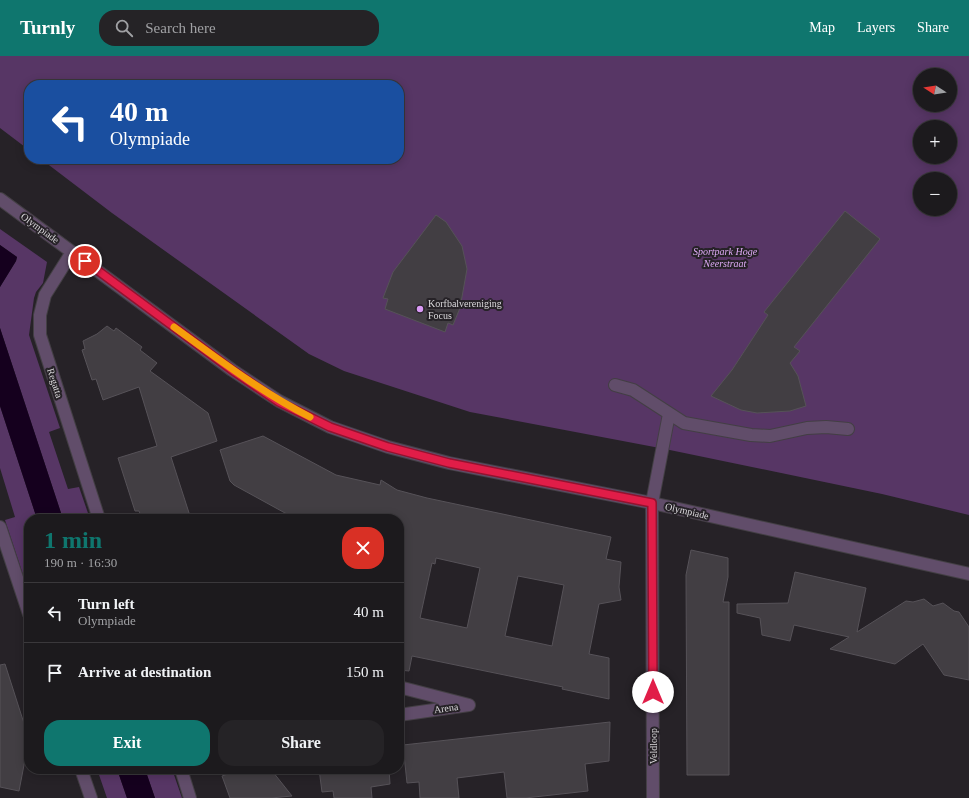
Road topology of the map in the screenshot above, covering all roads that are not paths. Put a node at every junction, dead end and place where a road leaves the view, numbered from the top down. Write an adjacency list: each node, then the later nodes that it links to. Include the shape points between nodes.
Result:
1 (0, 199): 2 (street, Olympiade)
2 (72, 252): 6 (street, Olympiade, via 279,402 330,427 388,447 449,463); 7 (street, Regatta, via 44,295 40,335)
3 (614, 385): 4 (street, via 633,390)
4 (669, 414): 5 (street, via 684,423 751,435 770,436 826,426); 6 (street, Veldloop)
5 (848, 429)
6 (652, 503): 9 (street, Olympiade); 17 (street, Veldloop)
7 (97, 514)
8 (0, 527): 10 (street)
9 (969, 574)
10 (24, 599)
11 (404, 687): 12 (street, Arena, via 469,705)
12 (404, 714)
13 (83, 774): 15 (street)
14 (183, 774): 16 (street)
15 (90, 798)
16 (190, 798)
17 (653, 798)

